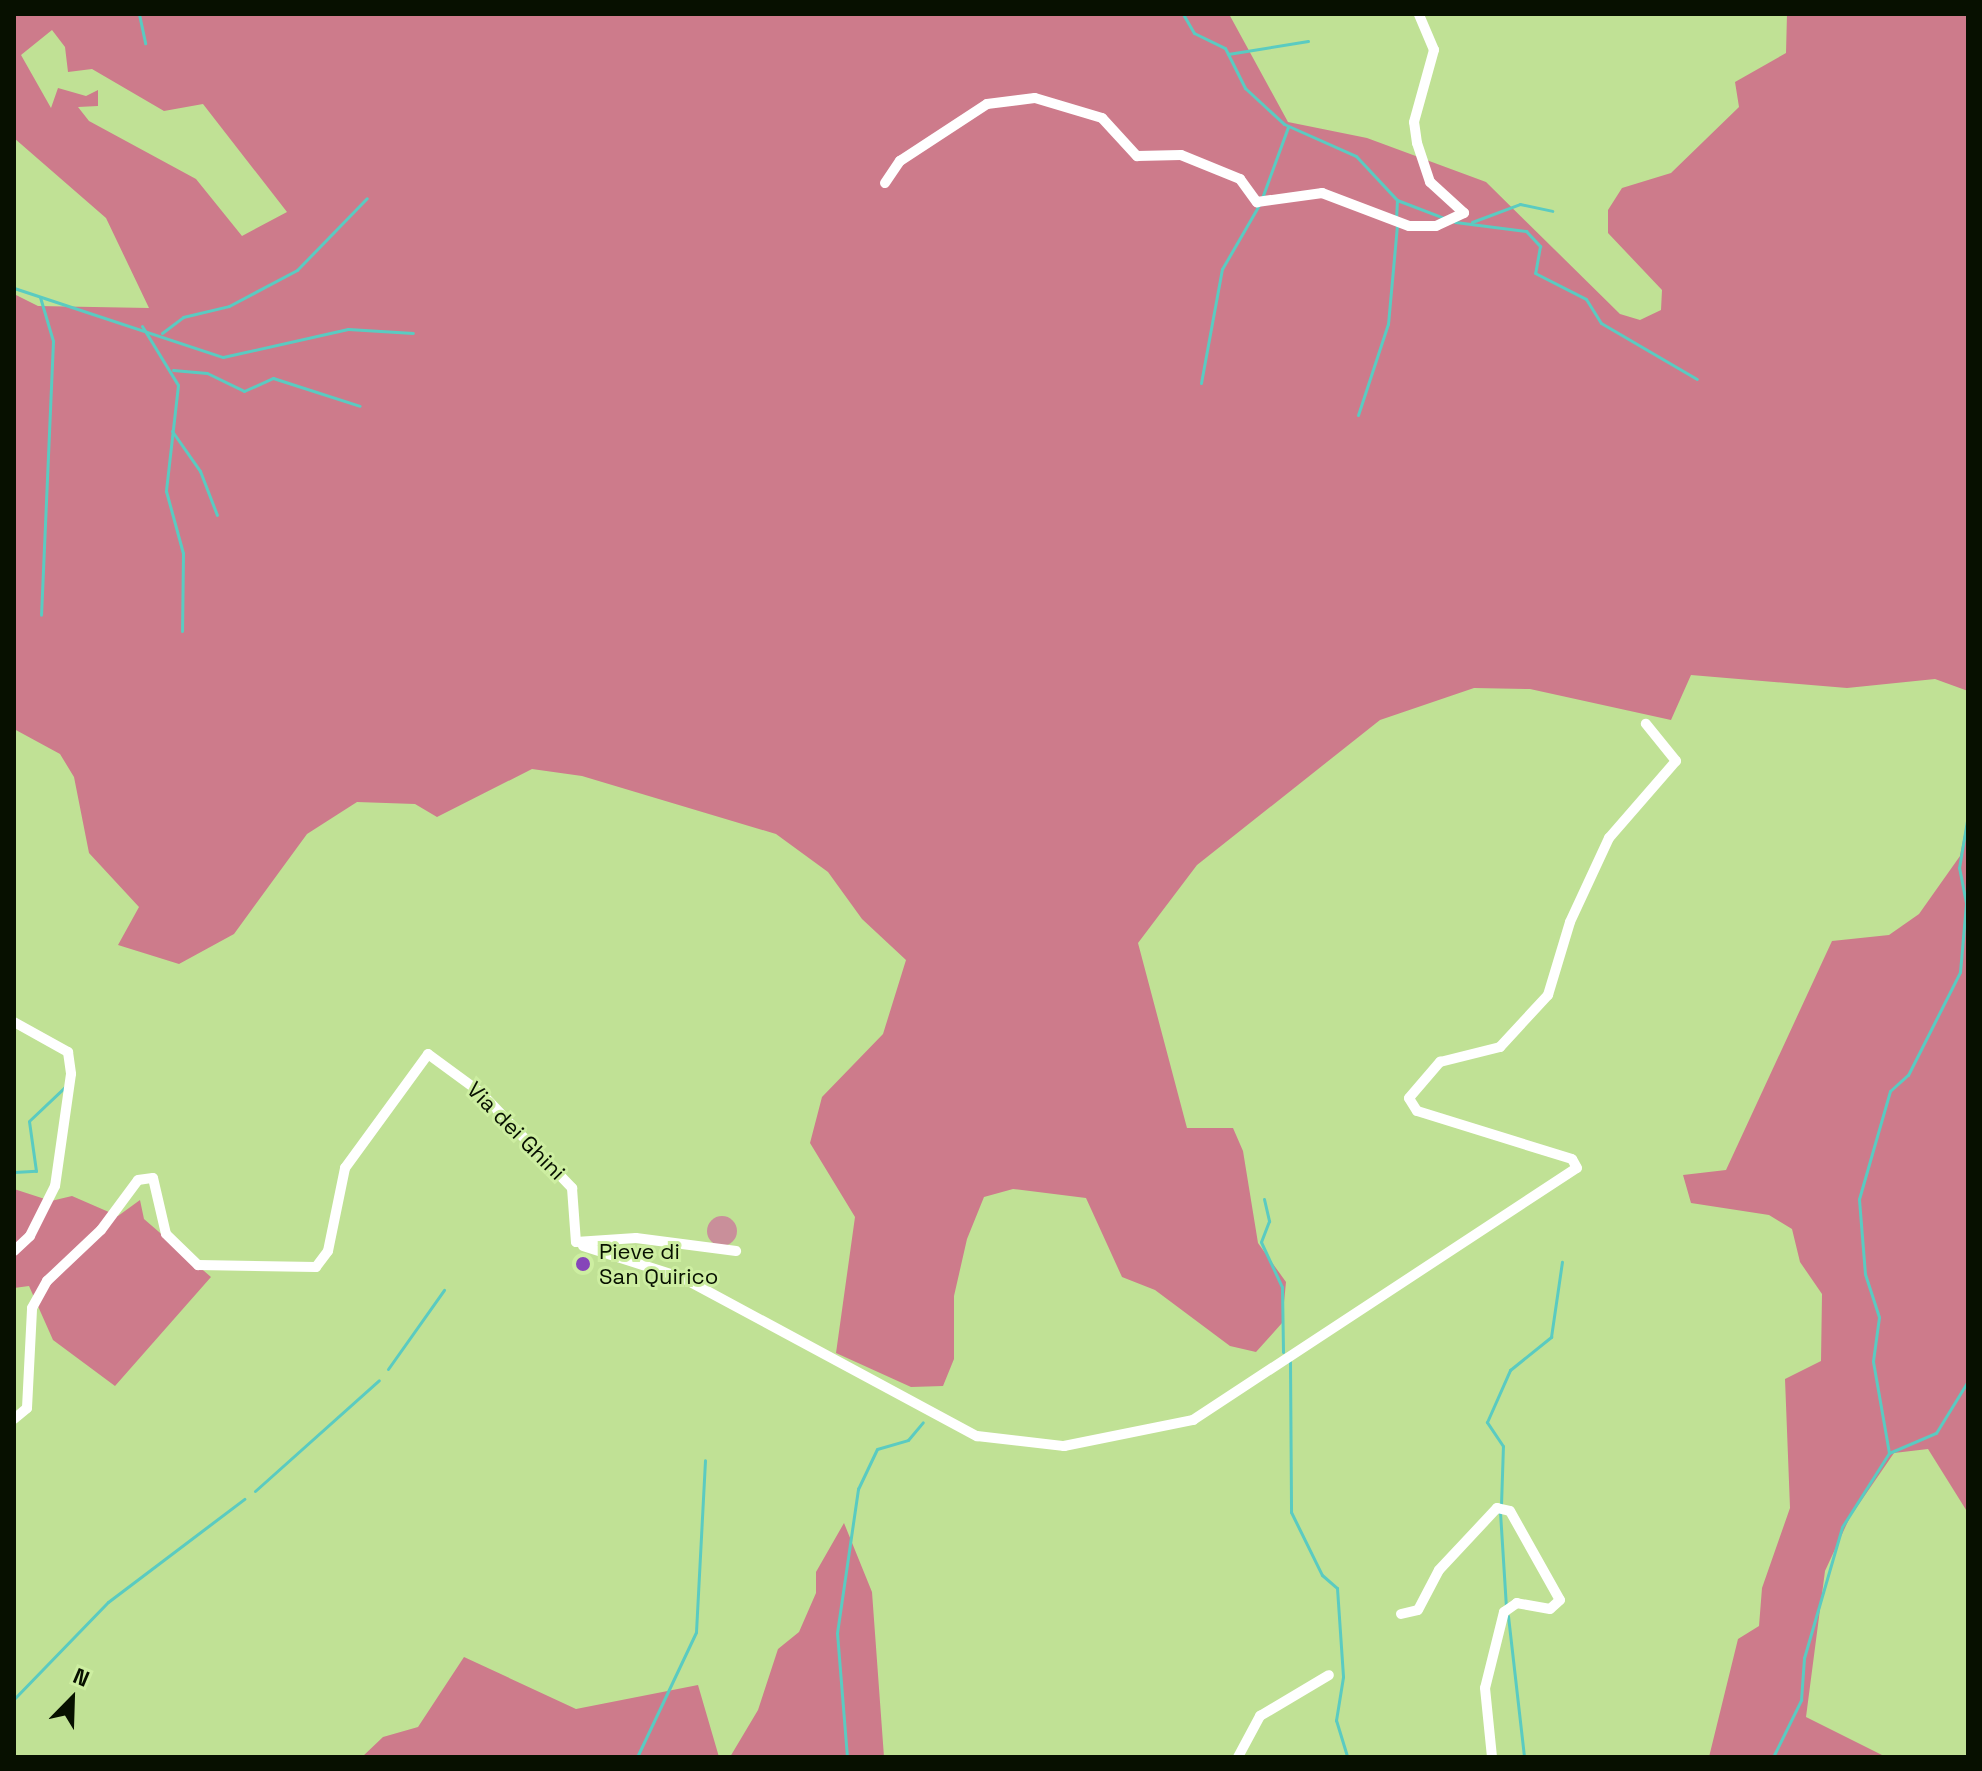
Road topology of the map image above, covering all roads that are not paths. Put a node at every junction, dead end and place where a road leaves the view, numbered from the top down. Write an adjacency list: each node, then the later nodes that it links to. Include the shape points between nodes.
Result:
1 (1419, 14): 2 (street, via 1434,50 1414,122 1417,143 1430,182 1464,213 1436,226 1409,226 1322,193 1257,202 1240,179 1181,155 1137,156 1102,118 1035,98 987,104 900,161)
2 (885, 183)
3 (1646, 724): 5 (street, via 1676,761 1609,838 1570,922 1548,995 1500,1047 1440,1062 1409,1098 1417,1111 1572,1159 1577,1168 1193,1420 1064,1446 977,1436 664,1269)
4 (14, 1022): 6 (street, via 68,1052 71,1074 55,1186)
5 (583, 1246): 7 (street, via 624,1237); 8 (street, Via dei Ghini, via 572,1238 572,1188 438,1055 428,1054 345,1168 328,1251 316,1267 198,1265 166,1234 153,1178 138,1180 101,1230 47,1281 32,1308 27,1408)
6 (14, 1251)
7 (736, 1251)
8 (14, 1419)
9 (1401, 1614): 12 (street, via 1418,1610 1439,1570 1497,1508 1510,1511 1560,1600 1550,1609 1517,1603 1504,1612 1485,1688)
10 (1329, 1675): 11 (street, via 1260,1716)
11 (1238, 1757)
12 (1492, 1757)

